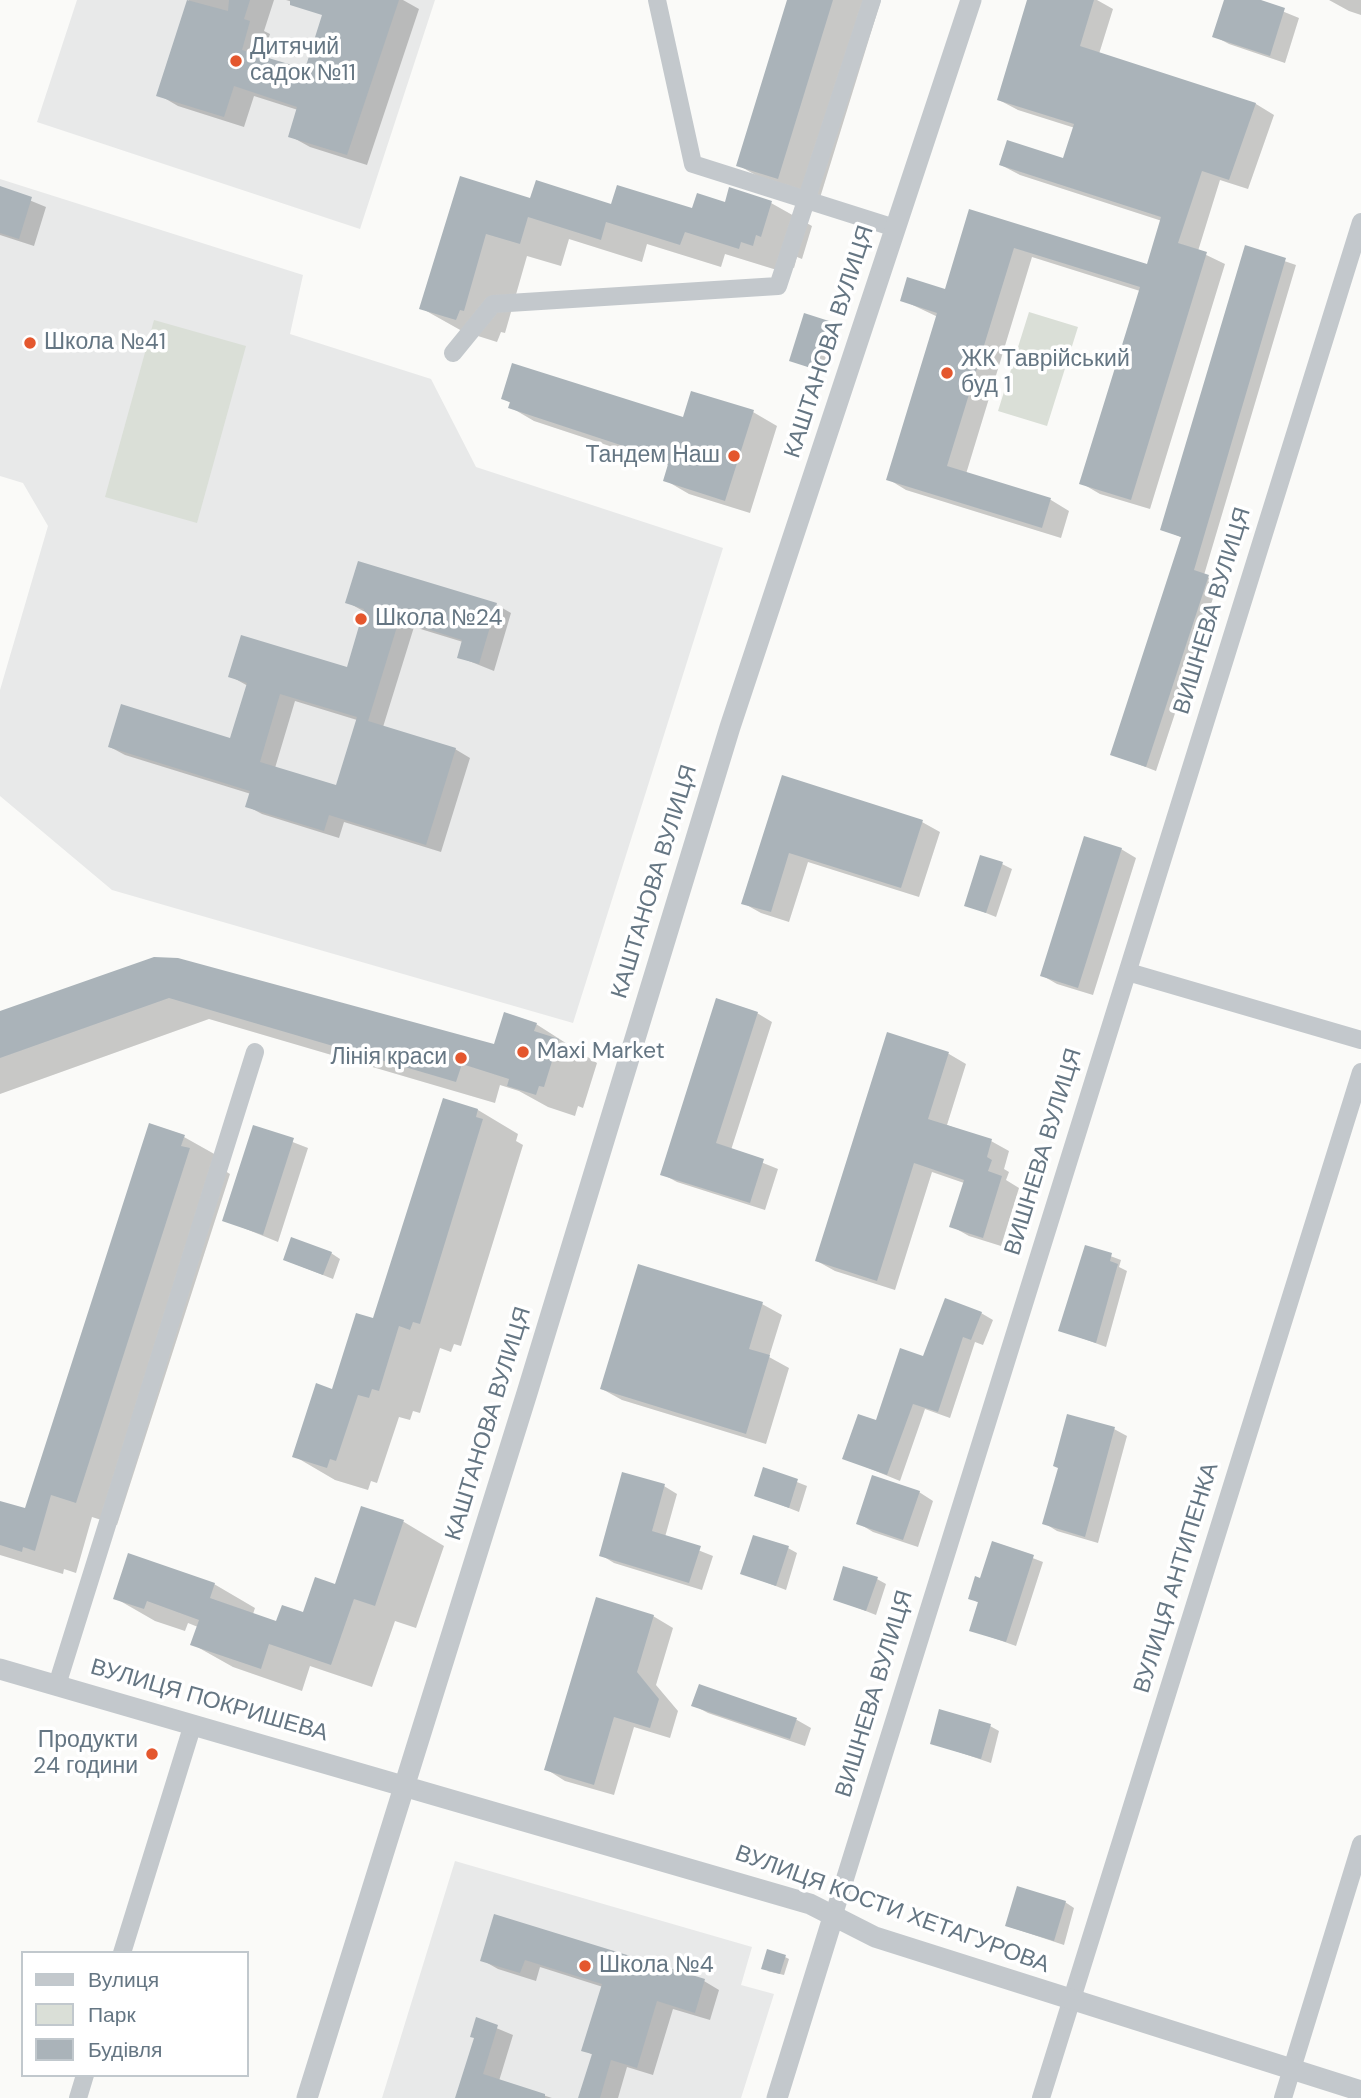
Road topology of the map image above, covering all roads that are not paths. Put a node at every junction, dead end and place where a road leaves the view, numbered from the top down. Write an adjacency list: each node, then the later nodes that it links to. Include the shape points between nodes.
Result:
1 (657, 0): 4 (street, via 693,164)
2 (872, 0): 4 (street)
3 (971, 0): 6 (street, КАШТАНОВА ВУЛИЦЯ)
4 (806, 200): 6 (street); 7 (street, via 778,286 493,304)
5 (1361, 222): 8 (street, ВИШНЕВА ВУЛИЦЯ)
6 (895, 228): 15 (street, КАШТАНОВА ВУЛИЦЯ, via 730,727)
7 (453, 353)
8 (1128, 972): 9 (street); 17 (street, ВИШНЕВА ВУЛИЦЯ)
9 (1361, 1040)
10 (255, 1052): 13 (street)
11 (1361, 1072): 19 (street, ВУЛИЦЯ АНТИПЕНКА)
12 (0, 1669): 13 (street, ВУЛИЦЯ ПОКРИШЕВА)
13 (57, 1685): 14 (street, ВУЛИЦЯ ПОКРИШЕВА)
14 (193, 1724): 15 (street, ВУЛИЦЯ ПОКРИШЕВА); 18 (street)
15 (404, 1783): 17 (street, ВУЛИЦЯ КОСТИ ХЕТАГУРОВА); 24 (street, КАШТАНОВА ВУЛИЦЯ)
16 (1361, 1844): 20 (street)
17 (834, 1914): 19 (street, ВУЛИЦЯ КОСТИ ХЕТАГУРОВА, via 875,1937); 25 (street, ВИШНЕВА ВУЛИЦЯ)
18 (123, 1951)
19 (1071, 2001): 20 (street, ВУЛИЦЯ КОСТИ ХЕТАГУРОВА); 26 (street, ВУЛИЦЯ АНТИПЕНКА)
20 (1292, 2069): 22 (street, ВУЛИЦЯ КОСТИ ХЕТАГУРОВА); 27 (street)
21 (84, 2077): 23 (street)
22 (1361, 2091)
23 (78, 2098)
24 (307, 2098)
25 (777, 2098)
26 (1041, 2098)
27 (1283, 2098)

